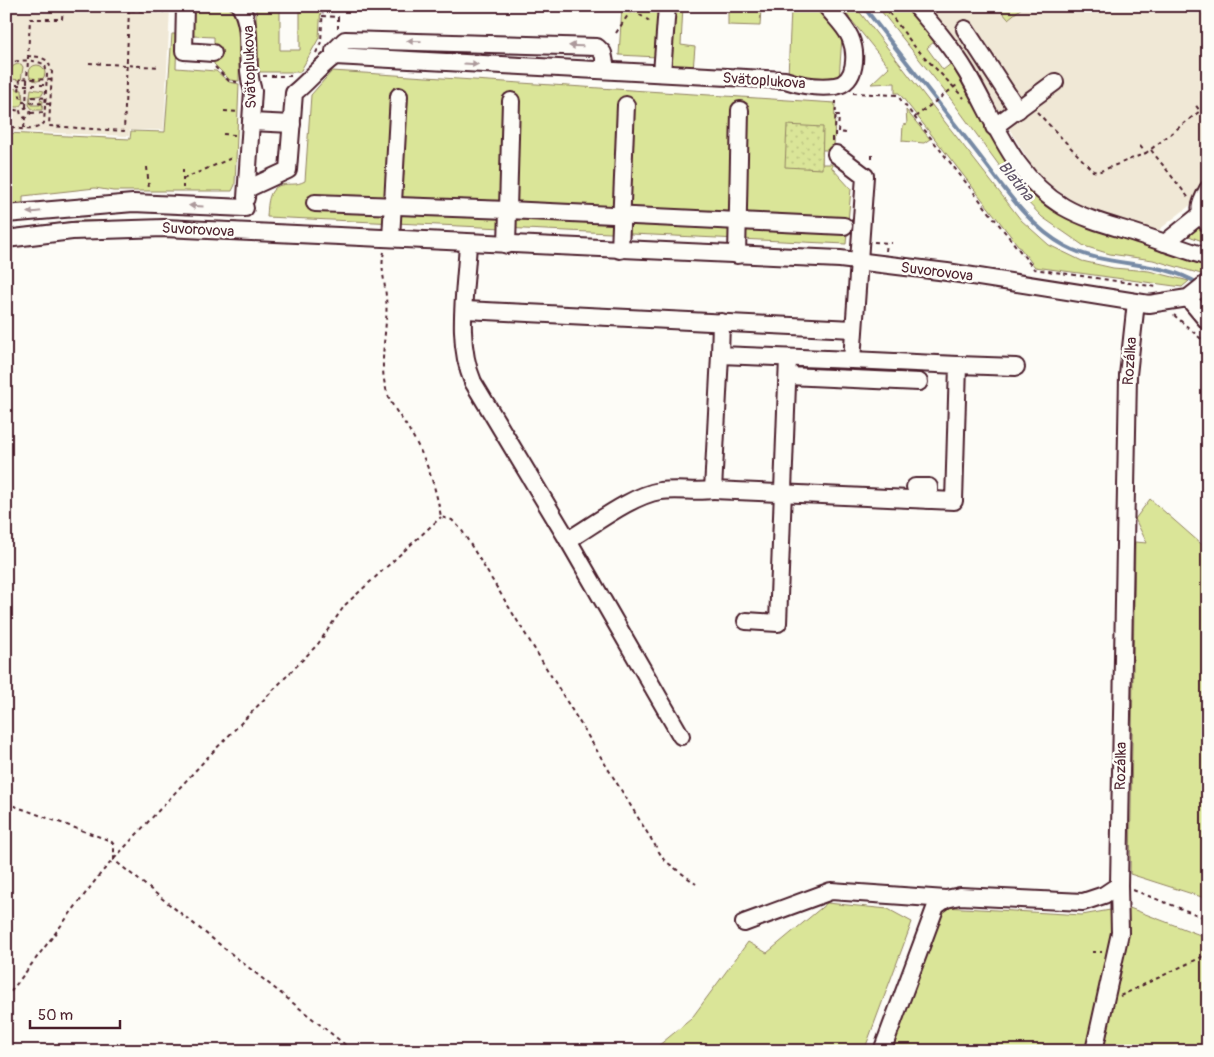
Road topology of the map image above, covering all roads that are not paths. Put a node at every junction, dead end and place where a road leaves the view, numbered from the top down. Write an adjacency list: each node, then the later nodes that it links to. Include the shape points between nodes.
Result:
1 (185, 6): 8 (street, via 184,51)
2 (240, 6): 17 (street, Svätoplukova, via 248,18 245,79 253,91)
3 (667, 6): 10 (street)
4 (826, 6): 10 (street, Svätoplukova, via 850,36 856,62 849,77 837,86)
5 (916, 6): 19 (street, via 948,43)
6 (965, 28): 15 (street)
7 (335, 56): 9 (street, Svätoplukova, one-way to 9); 9 (street, one-way to 7, via 605,63 604,53 597,47 346,40 334,51); 18 (street, via 320,66 294,93)
8 (214, 60)
9 (599, 70): 10 (street, Svätoplukova)
10 (662, 74)
11 (1055, 82): 15 (street)
12 (398, 96): 24 (street)
13 (510, 101): 26 (street)
14 (626, 105): 29 (street)
15 (1023, 106): 19 (street)
16 (740, 110): 30 (street)
17 (246, 117): 18 (street); 22 (street, Svätoplukova)
18 (292, 124): 22 (street, via 288,170)
19 (994, 127): 36 (street, via 1014,159 1036,184 1063,206 1086,218)
20 (834, 149): 41 (street, via 864,176)
21 (1208, 189): 28 (street, via 1199,207)
22 (247, 190): 25 (street, Svätoplukova)
23 (315, 203): 24 (street)
24 (394, 206): 26 (street); 33 (street)
25 (245, 208): 27 (street, one-way to 27, via 132,203); 32 (street, Svätoplukova)
26 (508, 210): 29 (street); 37 (street)
27 (6, 214)
28 (1200, 214): 36 (street)
29 (622, 216): 30 (street); 38 (street)
30 (739, 221): 31 (street); 39 (street)
31 (844, 226)
32 (244, 232): 33 (street, Suvorovova); 34 (street, Suvorovova, via 121,228)
33 (389, 238): 35 (street, Suvorovova)
34 (6, 239)
35 (468, 243): 37 (street, Suvorovova); 44 (street)
36 (1165, 243): 40 (street)
37 (507, 245): 38 (street, Suvorovova)
38 (620, 250): 39 (street, Suvorovova)
39 (737, 255): 41 (street, Suvorovova)
40 (1208, 257)
41 (857, 262): 43 (street, Suvorovova, via 947,272); 47 (street)
42 (1197, 291): 43 (street, Suvorovova, via 1164,303); 46 (street)
43 (1136, 302): 62 (street, Rozálka, via 1128,375)
44 (465, 310): 45 (street); 59 (street, via 463,349 473,382)
45 (721, 322): 47 (street); 48 (street)
46 (1208, 322)
47 (853, 329): 50 (street)
48 (720, 355): 49 (street); 56 (street)
49 (788, 358): 50 (street); 53 (street)
50 (852, 360): 51 (street)
51 (958, 365): 52 (street); 58 (street, via 954,501)
52 (1016, 367)
53 (788, 376): 54 (street); 57 (street)
54 (919, 382)
55 (915, 487): 58 (street, via 930,487)
56 (713, 490): 57 (street); 59 (street, via 651,493)
57 (783, 494): 58 (street); 60 (street, via 778,623)
58 (929, 500)
59 (568, 540): 61 (street)
60 (746, 621)
61 (681, 736)
62 (1123, 886): 63 (street, via 1083,902 960,896); 66 (street, Rozálka, via 1120,933)
63 (946, 899): 64 (street, via 831,891); 65 (street, via 936,906)
64 (744, 923)
65 (882, 1051)
66 (1094, 1051)

